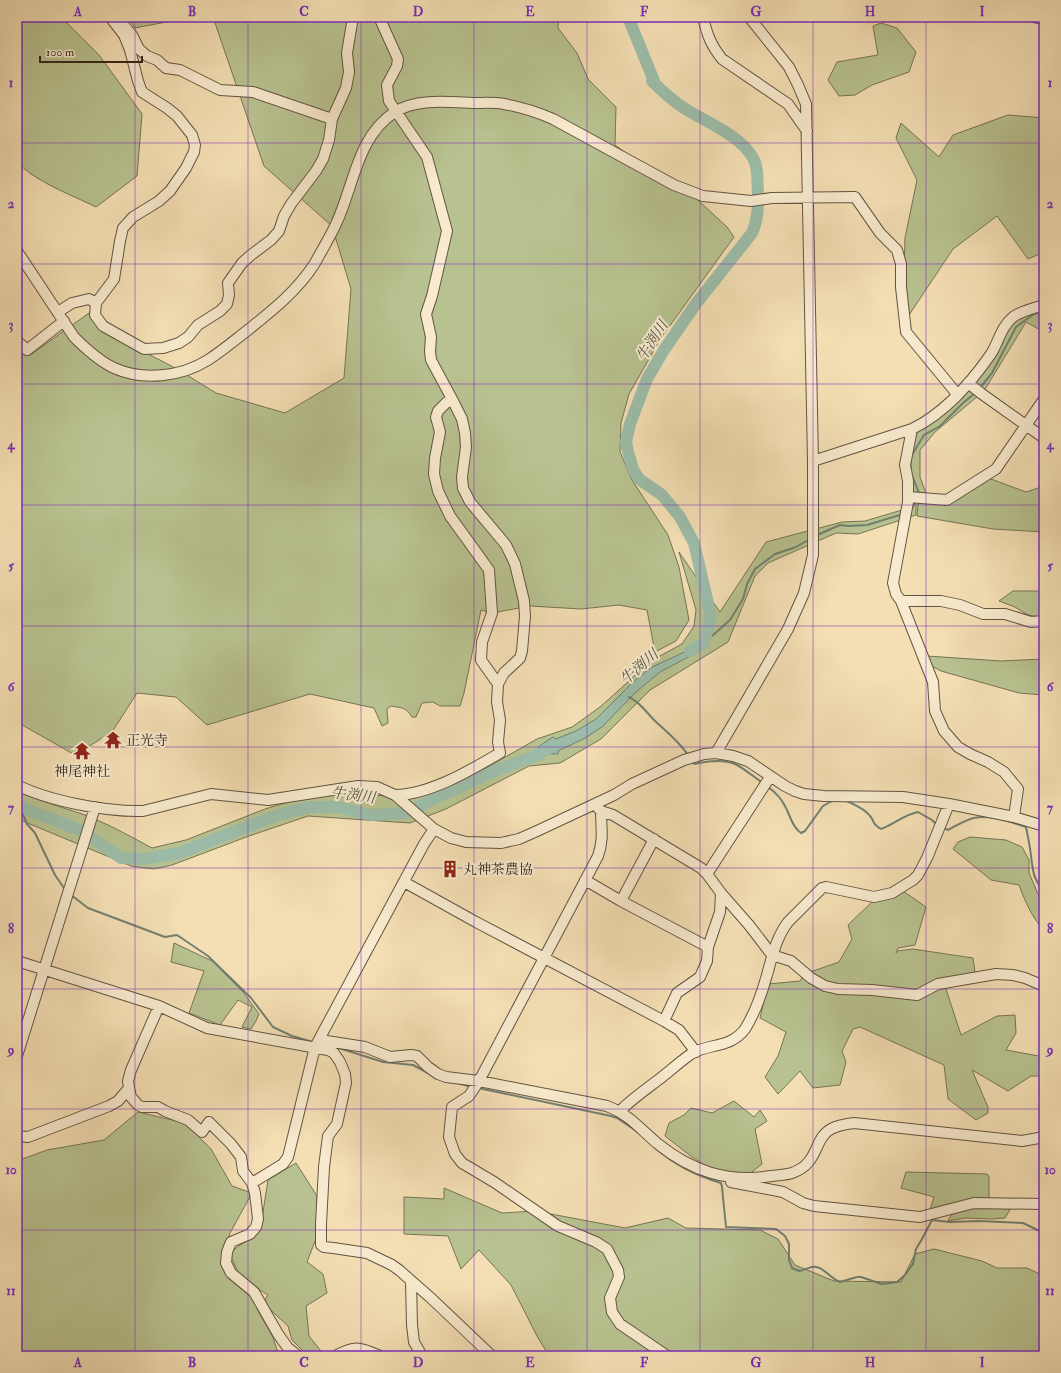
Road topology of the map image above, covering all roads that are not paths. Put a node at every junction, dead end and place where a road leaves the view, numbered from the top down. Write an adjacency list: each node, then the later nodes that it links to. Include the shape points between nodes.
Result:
1 (110, 17): 14 (street, via 124,35 142,92 178,116 192,135 195,145 186,168 170,191 160,201 133,217 123,228 114,279)
2 (117, 17): 10 (street, via 139,49 166,68 180,70 220,90 253,92)
3 (351, 17): 10 (street, via 347,53 349,72 346,88)
4 (379, 17): 9 (street, via 398,60 387,85 389,101)
5 (703, 17): 11 (street, via 706,34 722,59 788,104)
6 (749, 17): 11 (street, via 788,67 798,85 806,104)
7 (1034, 17): 8 (street)
8 (1044, 19)
9 (396, 111): 12 (street, via 414,104 433,102 516,106 553,119 674,185 703,196 751,201); 16 (street, via 378,126 360,155 336,224 303,280 288,297 208,360 180,373 128,373 114,368 87,350 74,337); 20 (street, via 427,157 446,231 426,314 431,337 431,360)
10 (332, 119): 14 (street, via 323,159 291,204 279,231 242,263 228,283 227,304 198,325 188,337 180,343 163,348 144,349 103,326 95,315)
11 (807, 131): 12 (street)
12 (808, 197): 19 (street, via 855,197 880,233 897,250 901,264 906,332); 25 (street)
13 (17, 251): 16 (street)
14 (96, 303): 16 (street, via 89,299 72,303)
15 (1044, 305): 18 (street, via 1014,316 1008,322 992,352)
16 (61, 316): 17 (street, via 27,350)
17 (17, 341)
18 (968, 383): 19 (street); 22 (street)
19 (957, 394): 23 (street, via 934,417)
20 (452, 399): 29 (street, via 462,419 465,433 463,488 470,502 506,545 515,564 524,601 525,616 520,658 504,673); 29 (street, via 438,410 436,417 440,432 434,474 438,491 450,516 489,570 492,613 482,642 481,660)
21 (1044, 400): 22 (street)
22 (1026, 425): 24 (street); 26 (street, via 996,468 947,500)
23 (912, 429): 25 (street); 26 (street, via 905,465)
24 (1044, 438)
25 (813, 461): 30 (street, via 813,555 804,593 788,629)
26 (908, 497): 27 (street, via 893,583)
27 (901, 602): 28 (street, via 941,602 960,605 983,614 1005,614 1031,622); 37 (street, via 932,682 935,711 944,731 958,747 1004,772 1018,789)
28 (1044, 621)
29 (498, 684): 33 (street, via 496,702 500,720 500,753 429,789 415,794)
30 (716, 753): 31 (street, via 748,762); 36 (street, via 684,760 632,784)
31 (770, 777): 34 (street, via 804,794 903,797); 41 (street)
32 (17, 785): 35 (street, via 33,793)
33 (395, 795): 35 (street, via 377,787 358,786 268,800 211,794 143,811); 39 (street)
34 (949, 804): 37 (street); 47 (street, via 918,876 892,893 874,897 822,888 783,928)
35 (95, 807): 50 (street)
36 (598, 808): 39 (street, via 519,839 501,843 466,842); 40 (street); 42 (street, via 603,832 602,846)
37 (1014, 817): 38 (street)
38 (1044, 826)
39 (434, 829): 43 (street)
40 (654, 840): 41 (street); 45 (street)
41 (707, 874): 44 (street)
42 (585, 880): 45 (street); 48 (street)
43 (404, 882): 48 (street); 54 (street)
44 (721, 892): 46 (street, via 720,912); 47 (street)
45 (621, 901): 46 (street)
46 (708, 947): 53 (street, via 707,961 700,977 677,993)
47 (772, 955): 51 (street, via 791,961 811,978 825,986 838,989 917,995 938,984 996,974 1013,975); 55 (street, via 758,1003 744,1029 725,1044)
48 (544, 958): 53 (street); 57 (street)
49 (17, 961): 50 (street)
50 (44, 970): 52 (street); 56 (street)
51 (1044, 986)
52 (160, 1006): 54 (street, via 207,1028); 58 (street, via 130,1070)
53 (664, 1021): 55 (street, via 678,1030)
54 (317, 1044): 57 (street, via 366,1046 390,1057 417,1056 438,1074); 63 (street, via 288,1157 283,1164); 65 (street, via 334,1054 340,1062 346,1083 337,1124 328,1136 324,1167 321,1245 367,1253 392,1265)
55 (696, 1052): 59 (street)
56 (17, 1056)
57 (479, 1081): 59 (street, via 590,1102); 71 (street, via 469,1096 452,1107 449,1137 455,1154 462,1163 558,1226 607,1249 619,1277 610,1298 612,1312 620,1324)
58 (129, 1088): 60 (street, via 118,1102 109,1106 28,1137); 63 (street, via 131,1097 142,1107 158,1107 188,1120 202,1132 209,1122 241,1157 243,1171)
59 (620, 1111): 62 (street, via 674,1156 711,1174)
60 (17, 1136)
61 (1044, 1137): 62 (street, via 1022,1141 844,1124 829,1129 806,1166 791,1173 761,1178)
62 (730, 1177): 64 (street, via 731,1182 783,1192 814,1206 920,1217 974,1203)
63 (252, 1183): 66 (street, via 258,1219 256,1227 250,1234 231,1242 226,1263 231,1272 254,1292 278,1334 288,1348)
64 (1044, 1204)
65 (411, 1281): 69 (street, via 414,1342); 70 (street)
66 (298, 1356)
67 (335, 1356): 68 (street, via 355,1348)
68 (380, 1356)
69 (422, 1356)
70 (492, 1356)
71 (667, 1356)

